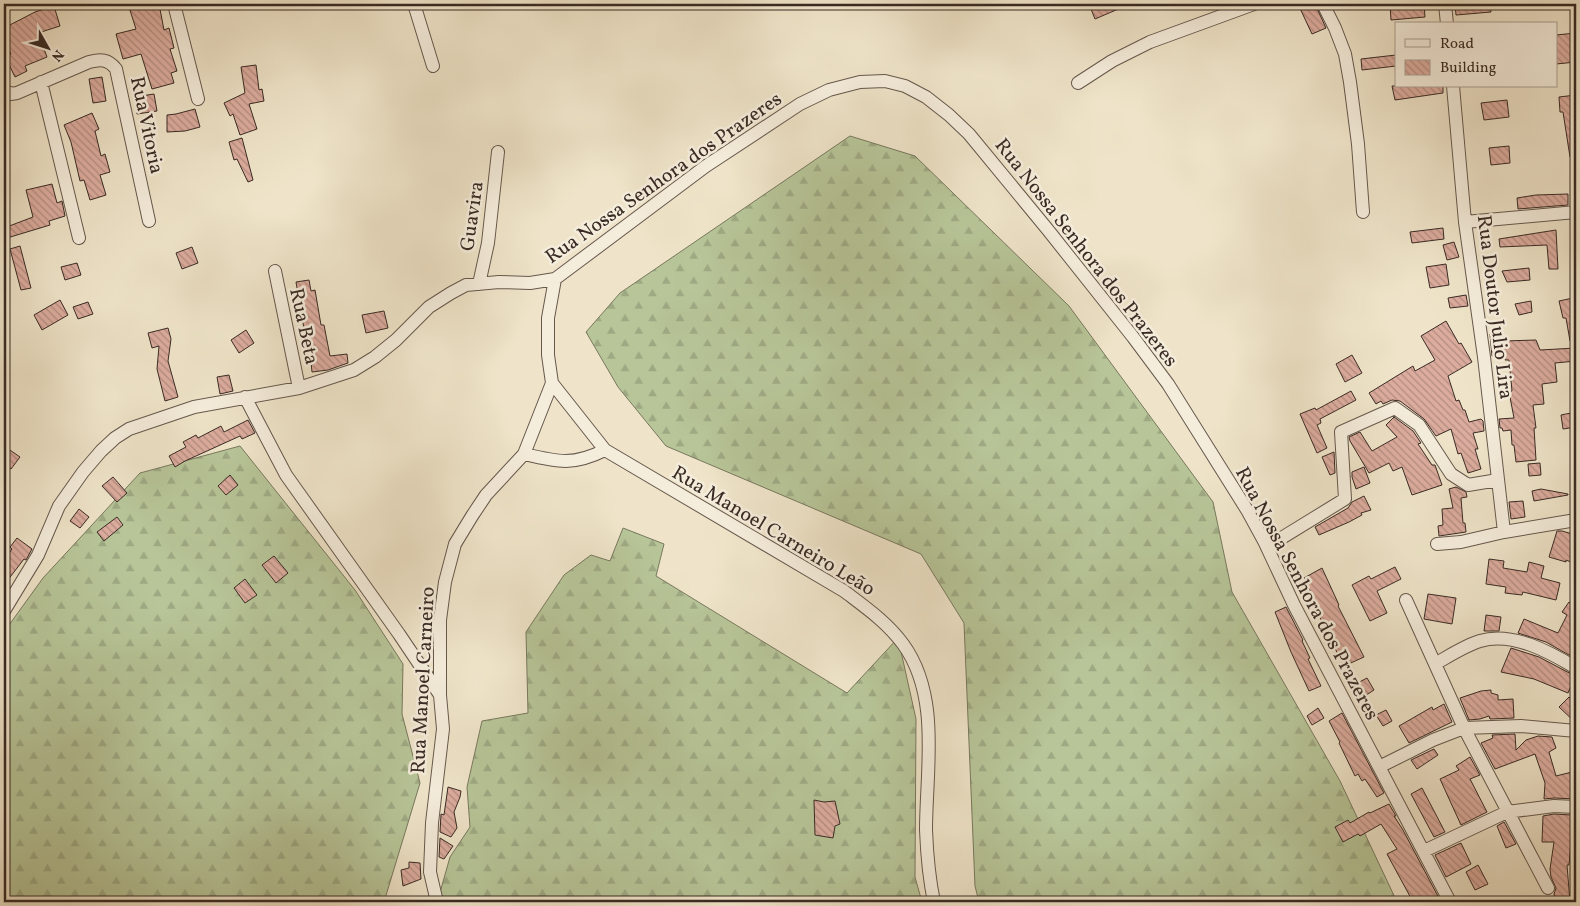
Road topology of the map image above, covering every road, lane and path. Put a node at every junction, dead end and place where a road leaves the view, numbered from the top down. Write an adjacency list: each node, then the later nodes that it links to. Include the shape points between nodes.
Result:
1 (174, 4): 12 (street)
2 (414, 4): 7 (street)
3 (1254, 4): 9 (street, via 1150,42 1112,61)
4 (1323, 4): 14 (street, via 1345,54)
5 (1445, 4): 6 (street)
6 (1447, 22)
7 (433, 66)
8 (41, 82): 11 (street, Rua Vitoria, via 17,94); 16 (street, Rua Vitoria, via 98,60 112,63 116,69); 18 (street)
9 (1078, 84)
10 (1453, 88): 17 (street, Rua Doutor Julio Lira)
11 (5, 90)
12 (198, 99)
13 (498, 152): 21 (street, Guavira, via 488,242)
14 (1364, 212)
15 (1576, 212): 17 (street)
16 (149, 220)
17 (1465, 222): 27 (street, Rua Doutor Julio Lira)
18 (79, 238)
19 (275, 271): 23 (street, Rua Beta)
20 (555, 279): 21 (street, Rua Nossa Senhora dos Prazeres); 22 (street, via 548,318); 31 (street, Rua Nossa Senhora dos Prazeres, via 706,166 800,104 829,90 860,82 885,81 905,86 926,97 969,134 1133,337 1198,430)
21 (479, 284): 23 (street, Rua Nossa Senhora dos Prazeres, via 450,292 429,307 396,340 354,370)
22 (552, 383): 25 (street, Rua Manoel Carneiro Leão); 26 (street, Rua Manoel Carneiro)
23 (299, 388): 24 (street, Rua Nossa Senhora dos Prazeres)
24 (245, 397): 33 (street, Rua Nossa Senhora dos Prazeres, via 194,407 129,429 101,451 59,506 38,555); 36 (street, via 286,475)
25 (605, 450): 26 (street, via 573,462); 45 (street, Rua Manoel Carneiro Leão, via 844,591 880,618 904,645 920,674 927,708 929,777 926,828 928,871)
26 (524, 454): 36 (street, Rua Manoel Carneiro, via 486,495 455,544 444,582 440,620)
27 (1498, 480): 29 (street, Rua Doutor Julio Lira); 31 (street, via 1468,485 1451,474 1419,425 1395,408 1341,432 1345,499)
28 (1576, 520): 29 (street)
29 (1504, 532): 30 (street)
30 (1437, 544)
31 (1267, 547): 39 (street, Rua Nossa Senhora dos Prazeres)
32 (1406, 600): 34 (street)
33 (4, 611)
34 (1435, 664): 35 (street, via 1461,649 1494,638 1528,645); 37 (street)
35 (1576, 668)
36 (440, 695): 44 (street, Rua Manoel Carneiro, via 442,729 430,872)
37 (1464, 728): 38 (street, via 1521,726); 39 (street); 41 (street)
38 (1576, 731)
39 (1379, 767): 42 (street, Rua Nossa Senhora dos Prazeres)
40 (1576, 807): 41 (street, via 1541,807)
41 (1507, 812): 42 (street); 43 (street)
42 (1424, 851): 46 (street, Rua Nossa Senhora dos Prazeres)
43 (1548, 888)
44 (436, 902)
45 (934, 902)
46 (1450, 902)

